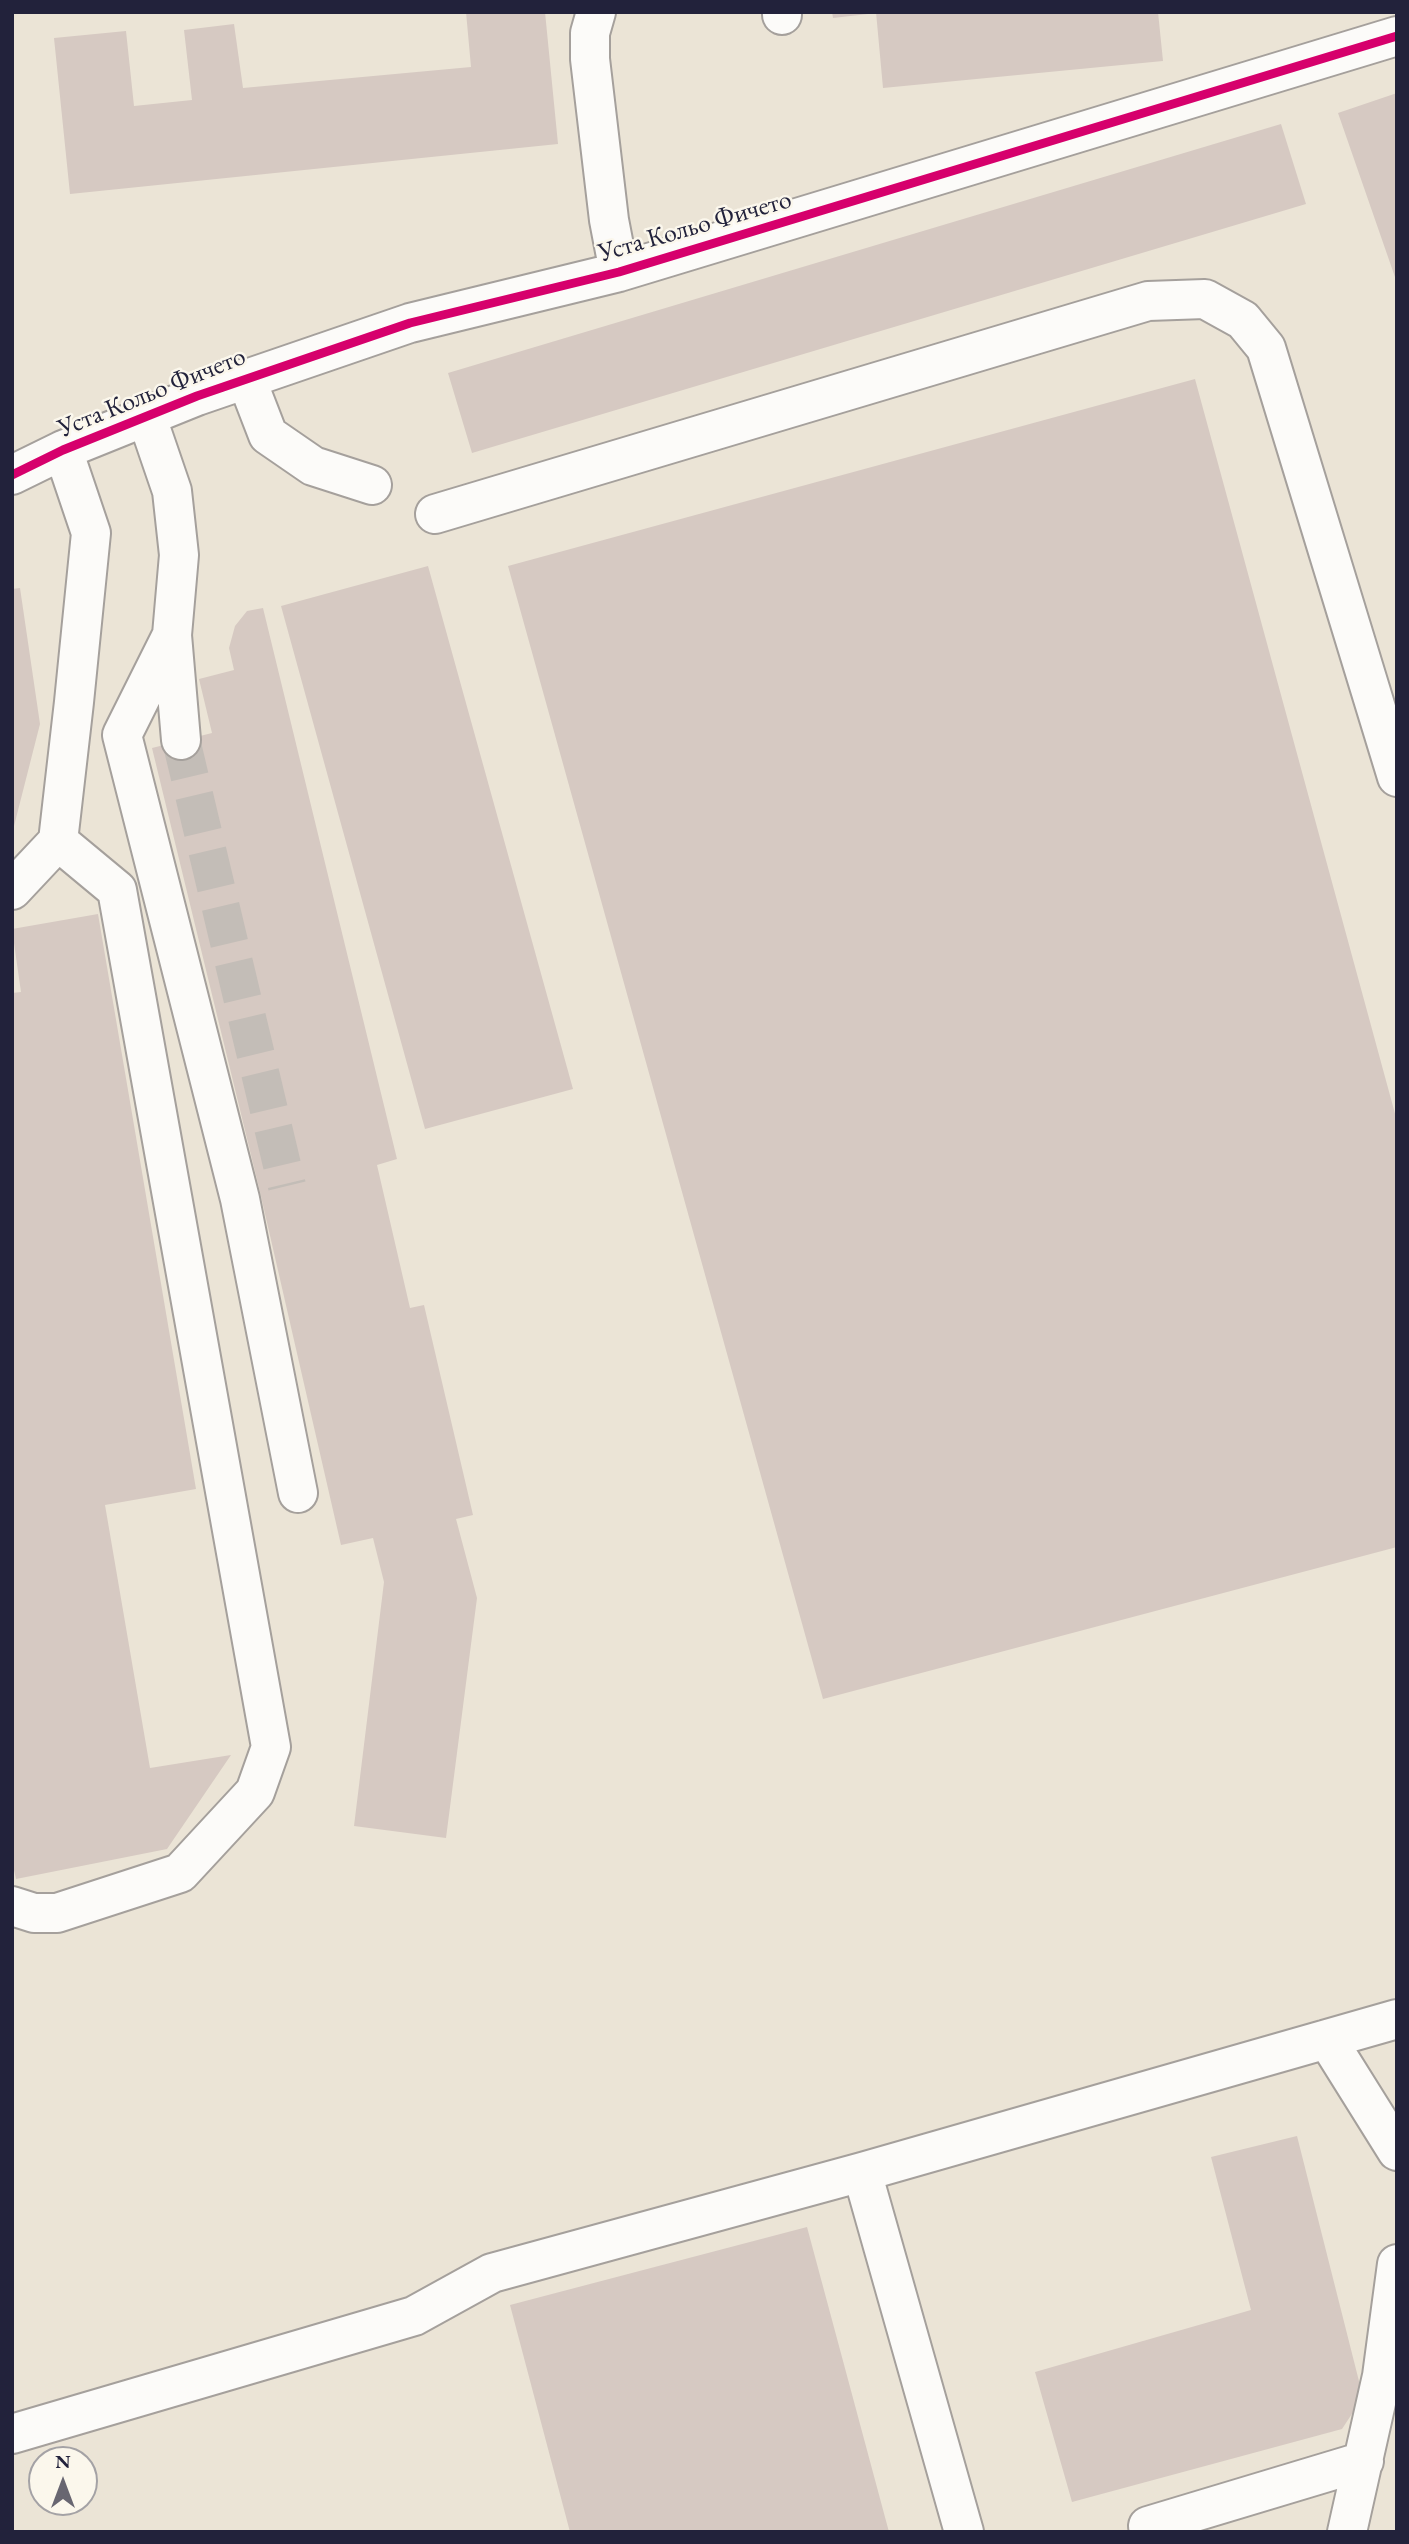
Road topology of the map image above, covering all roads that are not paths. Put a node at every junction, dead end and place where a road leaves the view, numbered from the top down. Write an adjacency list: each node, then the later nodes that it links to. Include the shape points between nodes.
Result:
1 (596, 12): 3 (street, via 590,59)
2 (1397, 36): 3 (street, Уста Кольо Фичето)
3 (619, 272): 4 (street, Уста Кольо Фичето, via 410,323)
4 (246, 378): 5 (street, Уста Кольо Фичето); 8 (street, via 268,435 313,466)
5 (146, 415): 6 (street, Уста Кольо Фичето); 10 (street, via 172,491 179,555)
6 (63, 450): 7 (street, Уста Кольо Фичето); 13 (street, via 91,533)
7 (12, 475)
8 (372, 485)
9 (435, 514): 12 (street, via 1148,301 1205,299 1243,320 1266,348)
10 (172, 635): 11 (street); 15 (street, via 122,735 240,1199)
11 (181, 740)
12 (1397, 777)
13 (58, 841): 14 (street); 16 (street, via 117,890 271,1747 255,1792 180,1873 57,1913 34,1913)
14 (12, 890)
15 (298, 1493)
16 (12, 1906)
17 (1397, 2019): 18 (street)
18 (1327, 2039): 19 (street); 20 (street)
19 (1397, 2151)
20 (862, 2172): 22 (street, via 492,2273 414,2316); 25 (street)
21 (1397, 2264): 23 (street, via 1382,2376)
22 (12, 2434)
23 (1364, 2461): 24 (street); 26 (street)
24 (1148, 2526)
25 (964, 2532)
26 (1347, 2532)

